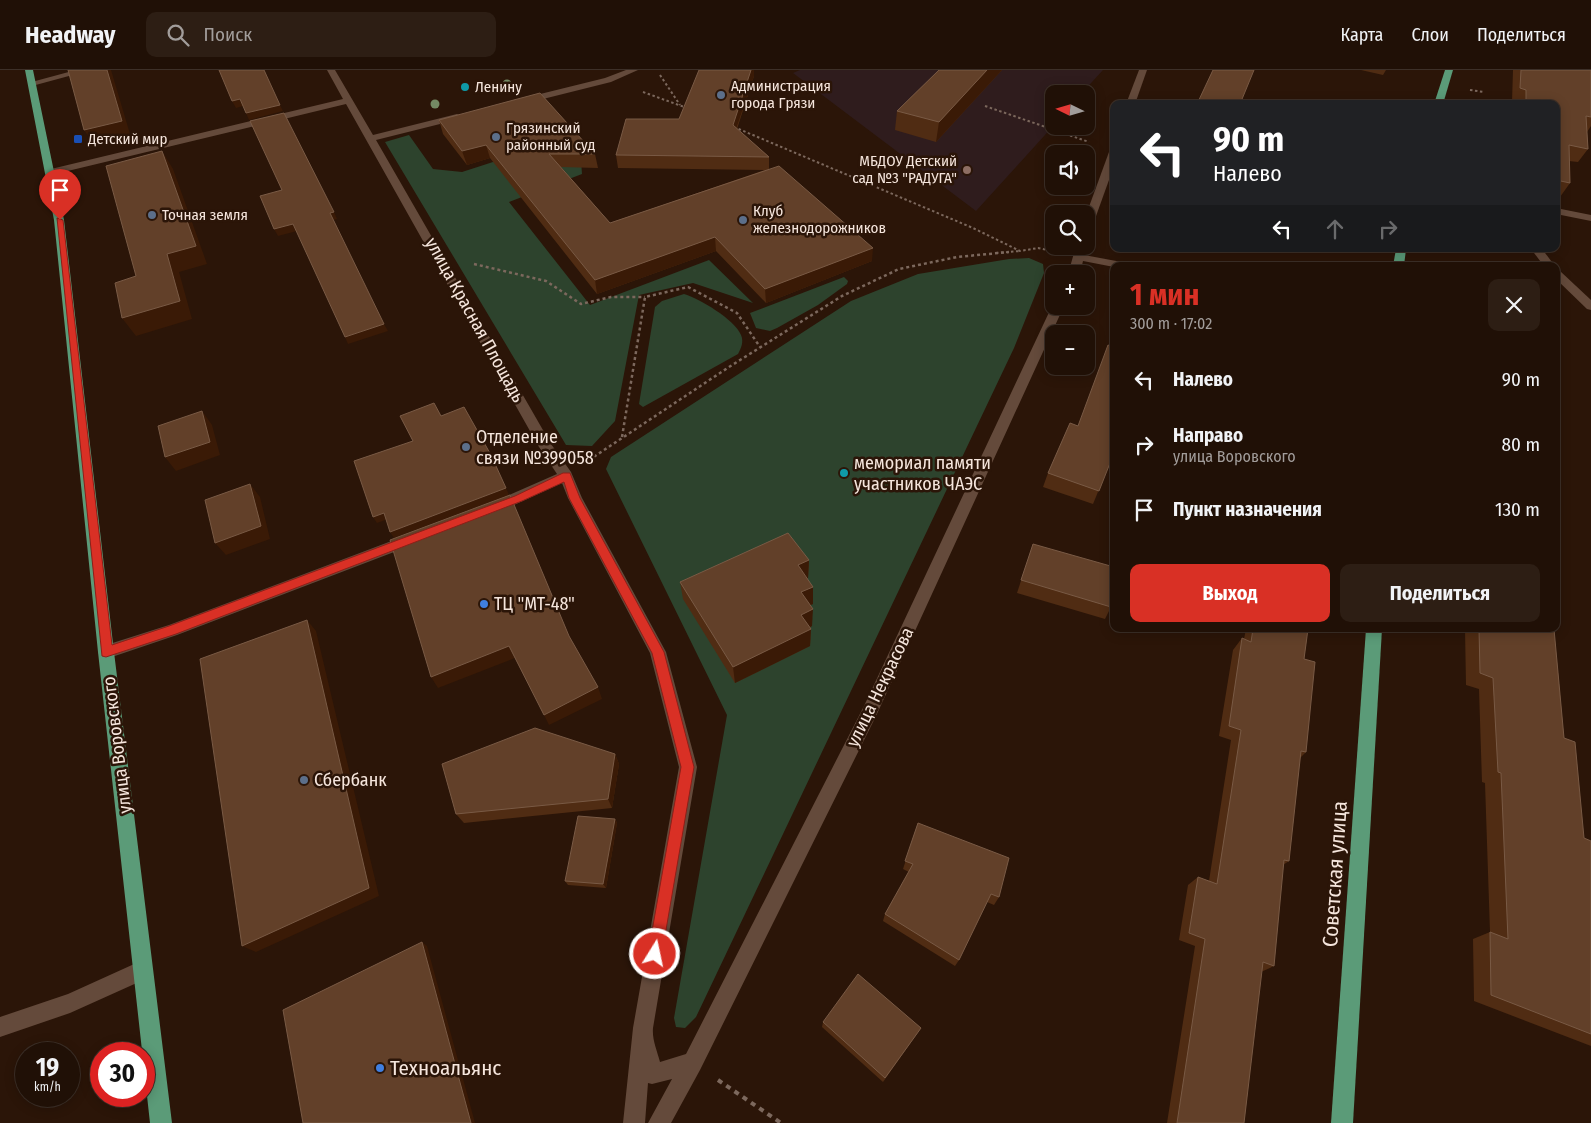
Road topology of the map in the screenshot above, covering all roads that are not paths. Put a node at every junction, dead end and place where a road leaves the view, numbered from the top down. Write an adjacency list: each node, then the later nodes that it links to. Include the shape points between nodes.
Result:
1 (29, 70): 7 (main road, улица Воровского)
2 (86, 70): 7 (street)
3 (331, 70): 8 (street, улица Красная Площадь)
4 (634, 70): 11 (street, via 608,80)
5 (1449, 70): 10 (main road)
6 (1142, 72): 9 (street)
7 (32, 83): 15 (main road, улица Воровского)
8 (347, 93): 13 (street, улица Красная Площадь); 15 (street)
9 (1132, 100)
10 (1439, 100)
11 (513, 103)
12 (466, 115): 13 (street)
13 (371, 138): 26 (street, улица Красная Площадь, via 546,447)
14 (1110, 163): 16 (street)
15 (51, 172): 30 (main road, улица Воровского, via 60,220)
16 (1095, 205)
17 (1560, 212): 18 (street)
18 (1591, 218)
19 (1538, 252): 22 (street)
20 (1093, 255): 21 (street)
21 (1114, 262)
22 (1547, 262)
23 (1560, 277): 24 (street)
24 (1591, 306)
25 (1054, 315): 34 (street, улица Некрасова, via 870,710)
26 (566, 476): 27 (street, via 519,499); 33 (street, улица Красная Площадь, via 658,652 688,767)
27 (482, 512)
28 (427, 533): 30 (street)
29 (1374, 632): 38 (main road, Советская улица)
30 (106, 652): 31 (main road, улица Воровского)
31 (143, 970): 32 (street, via 70,1003); 35 (main road, улица Воровского)
32 (0, 1027)
33 (642, 1028): 34 (street, via 652,1074); 36 (street, улица Красная Площадь)
34 (693, 1063): 37 (street, улица Некрасова)
35 (161, 1123)
36 (634, 1123)
37 (659, 1123)
38 (1342, 1123)

